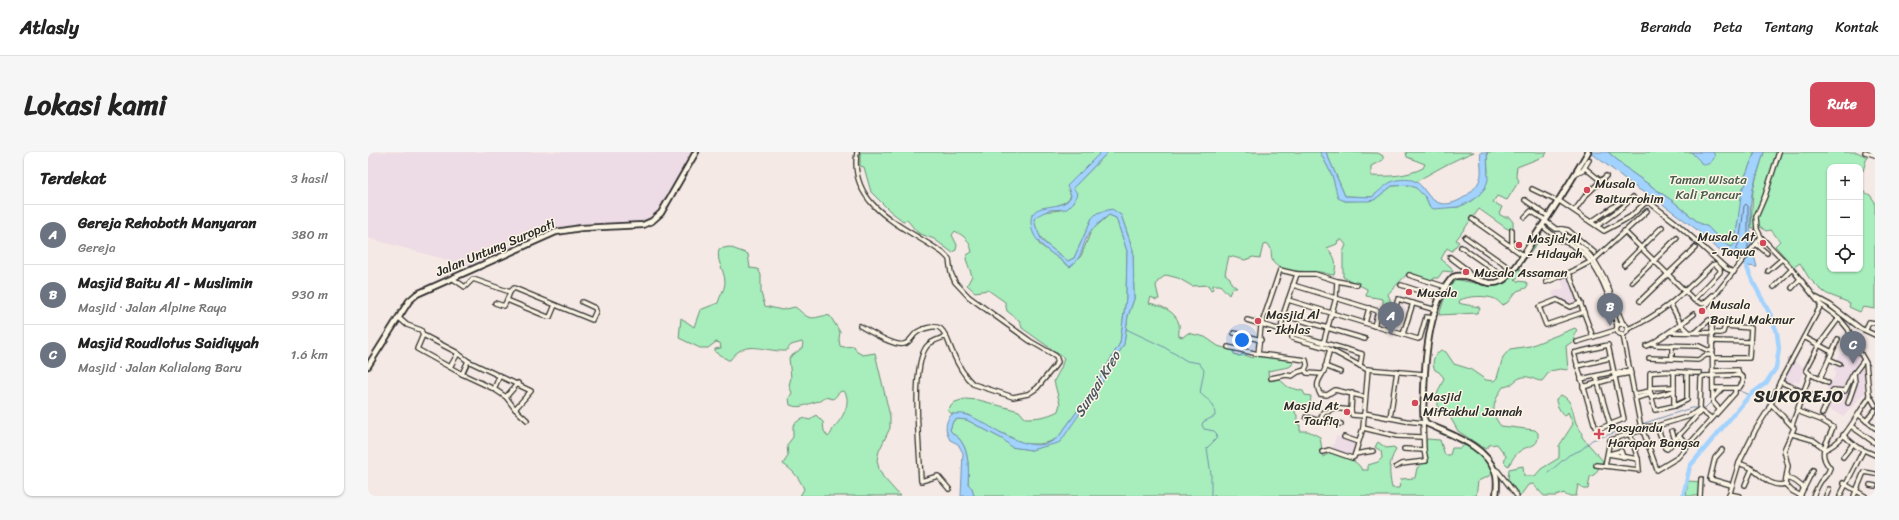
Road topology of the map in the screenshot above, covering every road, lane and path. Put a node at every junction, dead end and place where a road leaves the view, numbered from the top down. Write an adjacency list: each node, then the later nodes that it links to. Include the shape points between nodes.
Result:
1 (696, 152): 57 (main road, Jalan Untung Suropati, via 661,213 652,221 633,227 580,228 556,232)
2 (857, 152): 124 (street, via 857,171 862,191 885,217 943,253 949,259 955,282 969,297 1057,358 1058,365 1037,388 1028,394 1013,396 974,384 964,374)
3 (1779, 152): 31 (street, via 1756,217)
4 (1865, 152): 5 (street)
5 (1875, 155)
6 (1588, 156): 7 (street); 8 (main road)
7 (1585, 168): 8 (street); 10 (street)
8 (1575, 174): 14 (main road)
9 (1606, 176): 10 (street)
10 (1601, 181): 16 (street)
11 (1532, 189): 14 (street)
12 (1633, 197): 23 (street)
13 (1525, 200): 20 (street)
14 (1558, 201): 16 (street); 20 (main road)
15 (1618, 203): 21 (street)
16 (1575, 210): 21 (street)
17 (1647, 211): 27 (street)
18 (1525, 217): 20 (street, via 1531,211)
19 (1472, 219): 35 (street)
20 (1546, 219): 22 (main road); 25 (street)
21 (1591, 222): 23 (street)
22 (1542, 226): 28 (street); 41 (main road)
23 (1597, 226): 47 (street, via 1606,231 1630,217 1644,203 1650,203)
24 (1662, 227): 36 (street)
25 (1558, 229): 28 (street); 29 (street); 39 (street, via 1568,230)
26 (1512, 230): 35 (street)
27 (1624, 232): 36 (street); 44 (street)
28 (1552, 234): 33 (street, via 1555,239)
29 (1565, 235): 33 (street); 38 (street)
30 (1465, 237): 50 (street)
31 (1761, 237): 34 (street); 43 (street)
32 (1677, 238): 45 (street)
33 (1562, 240): 38 (street)
34 (1756, 244): 40 (street); 51 (street)
35 (1512, 248): 41 (street)
36 (1641, 248): 45 (street); 46 (street)
37 (1695, 248): 56 (street)
38 (1583, 250): 44 (street)
39 (1595, 253)
40 (1767, 253)
41 (1523, 256): 50 (main road)
42 (1450, 258): 58 (street, via 1466,269)
43 (1782, 259): 48 (street); 52 (street)
44 (1592, 261): 53 (street); 71 (street)
45 (1654, 261): 56 (street); 64 (street)
46 (1624, 265)
47 (1727, 269): 51 (street); 59 (street)
48 (1792, 269): 61 (street); 69 (street)
49 (1494, 270): 49 (street, via 1492,270 1460,248 1461,247); 60 (street)
50 (1512, 270): 60 (main road)
51 (1735, 271): 59 (street)
52 (1768, 271)
53 (1569, 273): 63 (street); 85 (street)
54 (1297, 274): 62 (street, via 1315,274); 65 (street); 106 (street, via 1282,269 1279,271)
55 (1409, 275): 68 (street)
56 (1668, 275): 72 (street); 81 (street)
57 (452, 278): 73 (street, via 465,287 473,279); 96 (main road, Jalan Untung Suropati, via 417,294 409,301)
58 (1472, 278): 60 (main road, via 1492,283); 68 (main road, via 1456,276)
59 (1729, 278): 90 (street)
60 (1505, 279)
61 (1800, 279): 70 (street); 77 (street)
62 (1337, 281): 66 (street); 75 (street)
63 (1546, 282)
64 (1632, 282)
65 (1293, 285): 75 (street); 79 (street)
66 (1357, 285)
67 (1401, 285): 76 (street)
68 (1446, 287): 76 (main road)
69 (1774, 287)
70 (1792, 288)
71 (1608, 291): 102 (street); 109 (street)
72 (1684, 291): 80 (street); 80 (street, via 1715,264 1720,272); 88 (street)
73 (510, 292): 78 (street); 87 (street, via 514,288)
74 (1713, 295): 80 (street, via 1703,304)
75 (1336, 298): 89 (street); 93 (street)
76 (1441, 298): 91 (main road)
77 (1817, 298): 86 (street); 113 (street)
78 (507, 300): 83 (street, via 504,306); 87 (street, via 548,317)
79 (1288, 300): 93 (street); 95 (street)
80 (1694, 300)
81 (1640, 301)
82 (582, 302): 87 (street, via 595,308 592,320)
83 (494, 303)
84 (1413, 303): 91 (street); 112 (street, via 1397,300); 120 (street)
85 (1580, 303): 92 (street); 104 (street, via 1570,307 1557,300 1539,307)
86 (1821, 304): 98 (street); 126 (street)
87 (555, 305)
88 (1671, 305): 103 (street); 110 (street)
89 (1369, 308): 100 (street); 107 (street, via 1378,311)
90 (1704, 309)
91 (1436, 310): 97 (main road)
92 (1584, 312): 104 (street); 125 (street)
93 (1332, 313): 100 (street); 108 (street)
94 (1694, 314): 103 (street)
95 (1283, 315): 108 (street); 111 (street)
96 (399, 318): 121 (street, via 407,325 421,330); 153 (main road, Jalan Untung Suropati)
97 (1434, 318): 120 (street, via 1425,319 1419,339); 170 (main road, via 1427,342)
98 (1839, 318): 136 (street); 151 (street, via 1848,328)
99 (1247, 320): 106 (street)
100 (1364, 323): 107 (street)
101 (1875, 323): 113 (street, via 1869,322)
102 (1623, 324): 109 (street); 110 (street)
103 (1681, 324): 115 (street); 116 (street)
104 (1546, 325): 114 (street)
105 (860, 326): 124 (street, via 902,344 907,343 918,332 933,328 940,328)
106 (1261, 326): 111 (street); 129 (street)
107 (1374, 326): 112 (street)
108 (1328, 327): 127 (street); 134 (street)
109 (1617, 328): 122 (street); 125 (street)
110 (1628, 329): 122 (street)
111 (1281, 330): 134 (street, via 1292,334 1292,338)
112 (1389, 330): 120 (street)
113 (1866, 330): 123 (street)
114 (1548, 331)
115 (1670, 332): 116 (street); 132 (street)
116 (1689, 332): 117 (street)
117 (1696, 332): 118 (street); 118 (street, via 1711,320)
118 (1713, 332): 130 (street); 133 (street, via 1723,332 1725,326 1750,327)
119 (1234, 333): 129 (street)
120 (1403, 334)
121 (423, 335): 143 (street, via 456,352); 157 (street, via 417,349)
122 (1622, 335): 163 (street)
123 (1875, 335)
124 (946, 336): 272 (street, via 928,344 923,352 916,395 921,481 938,476)
125 (1593, 337): 131 (street)
126 (1804, 337): 136 (street); 180 (street)
127 (1366, 339)
128 (1838, 339): 141 (street)
129 (1261, 340): 142 (street)
130 (1713, 341): 133 (street); 144 (street)
131 (1577, 342)
132 (1653, 342): 135 (street); 137 (street)
133 (1751, 342): 144 (street, via 1749,358)
134 (1322, 344): 140 (street); 155 (street, via 1362,354)
135 (1672, 345): 139 (street, via 1699,346); 148 (street)
136 (1819, 345): 141 (street); 171 (street, via 1806,370)
137 (1646, 346)
138 (1228, 347): 142 (street)
139 (1704, 349): 144 (street); 145 (street)
140 (1330, 350): 154 (street); 155 (street)
141 (1832, 352): 149 (street)
142 (1258, 354): 159 (street, via 1306,360)
143 (457, 355): 150 (street); 157 (street)
144 (1713, 355): 145 (street); 161 (street)
145 (1704, 356): 148 (street, via 1698,360)
146 (1610, 358): 156 (street); 156 (street, via 1608,345 1574,353); 173 (street)
147 (1649, 358): 148 (street)
148 (1672, 359)
149 (1829, 359): 152 (street); 178 (street)
150 (468, 360): 168 (street); 172 (street)
151 (1864, 360): 167 (street); 198 (street)
152 (1840, 364)
153 (368, 366)
154 (1325, 366): 162 (street); 169 (street)
155 (1360, 366): 158 (street)
156 (1577, 366): 179 (street)
157 (450, 367): 168 (street)
158 (1368, 369): 160 (street); 195 (street)
159 (1305, 370): 169 (street, via 1307,373); 177 (street, via 1292,376)
160 (1397, 371): 170 (street); 215 (street)
161 (1713, 371): 175 (street); 176 (street, via 1738,370)
162 (1340, 372)
163 (1631, 372): 173 (street); 196 (street)
164 (1674, 372): 165 (street); 187 (street); 193 (street, via 1651,372)
165 (1687, 373): 166 (street); 204 (street, via 1688,399)
166 (1700, 373)
167 (1854, 373): 191 (street); 194 (street, via 1855,383)
168 (462, 374): 186 (street)
169 (1321, 374): 192 (street, via 1318,386 1323,395 1335,390)
170 (1424, 374): 221 (main road)
171 (1810, 374): 178 (street); 190 (street)
172 (500, 375): 181 (street); 186 (street)
173 (1614, 375): 174 (street); 182 (street); 219 (street)
174 (1596, 376): 179 (street); 182 (street)
175 (1713, 376): 176 (street); 185 (street); 206 (street, via 1701,378)
176 (1741, 376): 189 (street, via 1743,382)
177 (1272, 378)
178 (1820, 379): 183 (street)
179 (1581, 380): 184 (street)
180 (1780, 382): 190 (street); 202 (street)
181 (518, 383): 197 (street); 205 (street, via 531,391)
182 (1598, 383): 184 (street); 223 (street)
183 (1828, 383)
184 (1583, 387): 223 (street, via 1595,429)
185 (1713, 388): 188 (street); 199 (street)
186 (494, 389): 197 (street)
187 (1674, 389): 193 (street); 193 (street); 204 (street)
188 (1722, 389): 189 (street); 199 (street)
189 (1735, 389): 207 (street)
190 (1804, 392): 200 (street); 210 (street)
191 (1844, 392): 194 (street); 211 (street, via 1833,390)
192 (1352, 393): 195 (street); 208 (street)
193 (1651, 393): 196 (street); 204 (street, via 1655,410)
194 (1851, 395): 201 (street)
195 (1365, 396): 212 (street)
196 (1635, 396): 228 (street)
197 (506, 397): 205 (street)
198 (1870, 397): 203 (street); 213 (street)
199 (1714, 398): 207 (street, via 1714,405)
200 (1818, 398)
201 (1848, 403)
202 (1771, 404): 224 (street); 255 (street)
203 (1875, 405)
204 (1674, 406)
205 (514, 409): 218 (street)
206 (1700, 409): 216 (street); 225 (street, via 1692,415); 235 (street)
207 (1719, 409): 216 (street)
208 (1351, 410): 212 (street, via 1352,415); 217 (street, via 1332,408 1329,412 1323,412)
209 (1875, 410): 220 (street)
210 (1797, 411): 224 (street); 244 (street, via 1832,426)
211 (1822, 414)
212 (1364, 415): 215 (street); 229 (street)
213 (1859, 415): 220 (street); 226 (street)
214 (1306, 417): 217 (street)
215 (1390, 418): 221 (street)
216 (1711, 418): 241 (street)
217 (1321, 419): 222 (street)
218 (526, 420)
219 (1623, 420): 223 (street); 227 (street)
220 (1866, 421): 230 (street)
221 (1425, 423): 236 (street); 259 (main road, via 1481,451)
222 (1341, 424)
223 (1610, 425)
224 (1792, 425): 233 (street)
225 (1657, 426): 228 (street); 238 (street, via 1665,448)
226 (1851, 426): 234 (street); 240 (street)
227 (1624, 427)
228 (1641, 427): 232 (street); 241 (street, via 1657,470 1673,461)
229 (1364, 428): 236 (street, via 1397,436); 239 (street)
230 (1875, 428)
231 (1672, 431): 238 (street)
232 (1630, 434): 251 (street, via 1610,440); 254 (street)
233 (1792, 434): 244 (street, via 1813,440); 263 (street, via 1784,450 1788,464)
234 (1843, 435): 242 (street); 244 (street, via 1831,447)
235 (1679, 436): 238 (street); 241 (street)
236 (1422, 437): 245 (street)
237 (1344, 438): 239 (street)
238 (1675, 440)
239 (1358, 442): 250 (street)
240 (1875, 443)
241 (1688, 444)
242 (1853, 444): 247 (street); 253 (street)
243 (1404, 449): 245 (street)
244 (1824, 449): 281 (street, via 1824,460 1830,468)
245 (1424, 450): 258 (street, via 1426,461)
246 (1722, 450): 266 (street, via 1715,458 1710,479)
247 (1863, 450): 252 (street); 265 (street)
248 (1322, 452): 250 (street, via 1329,450 1352,458)
249 (1373, 452): 250 (street)
250 (1355, 454)
251 (1608, 454): 254 (street); 257 (street)
252 (1875, 455)
253 (1843, 458)
254 (1638, 459): 257 (street, via 1638,471)
255 (1739, 463): 260 (street); 266 (street)
256 (1596, 465): 257 (street)
257 (1605, 466)
258 (1396, 467)
259 (1494, 468): 276 (main road, via 1497,480); 277 (street)
260 (1752, 469): 267 (street); 268 (street, via 1765,480)
261 (1813, 470): 271 (street)
262 (1875, 474): 274 (street, via 1864,472)
263 (1786, 478): 268 (street); 271 (street)
264 (1701, 479): 278 (street)
265 (1845, 484): 274 (street); 283 (street)
266 (1732, 485): 275 (street)
267 (1745, 485)
268 (1783, 485): 280 (street)
269 (1870, 485): 270 (street)
270 (1875, 486)
271 (1804, 488): 280 (street)
272 (949, 489)
273 (1830, 489): 282 (street)
274 (1856, 491): 284 (street); 285 (street)
275 (1729, 495): 279 (street)
276 (1496, 496)
277 (1517, 496)
278 (1700, 496)
279 (1739, 496)
280 (1800, 496)
281 (1813, 496)
282 (1826, 496)
283 (1840, 496)
284 (1854, 496)
285 (1864, 496)

